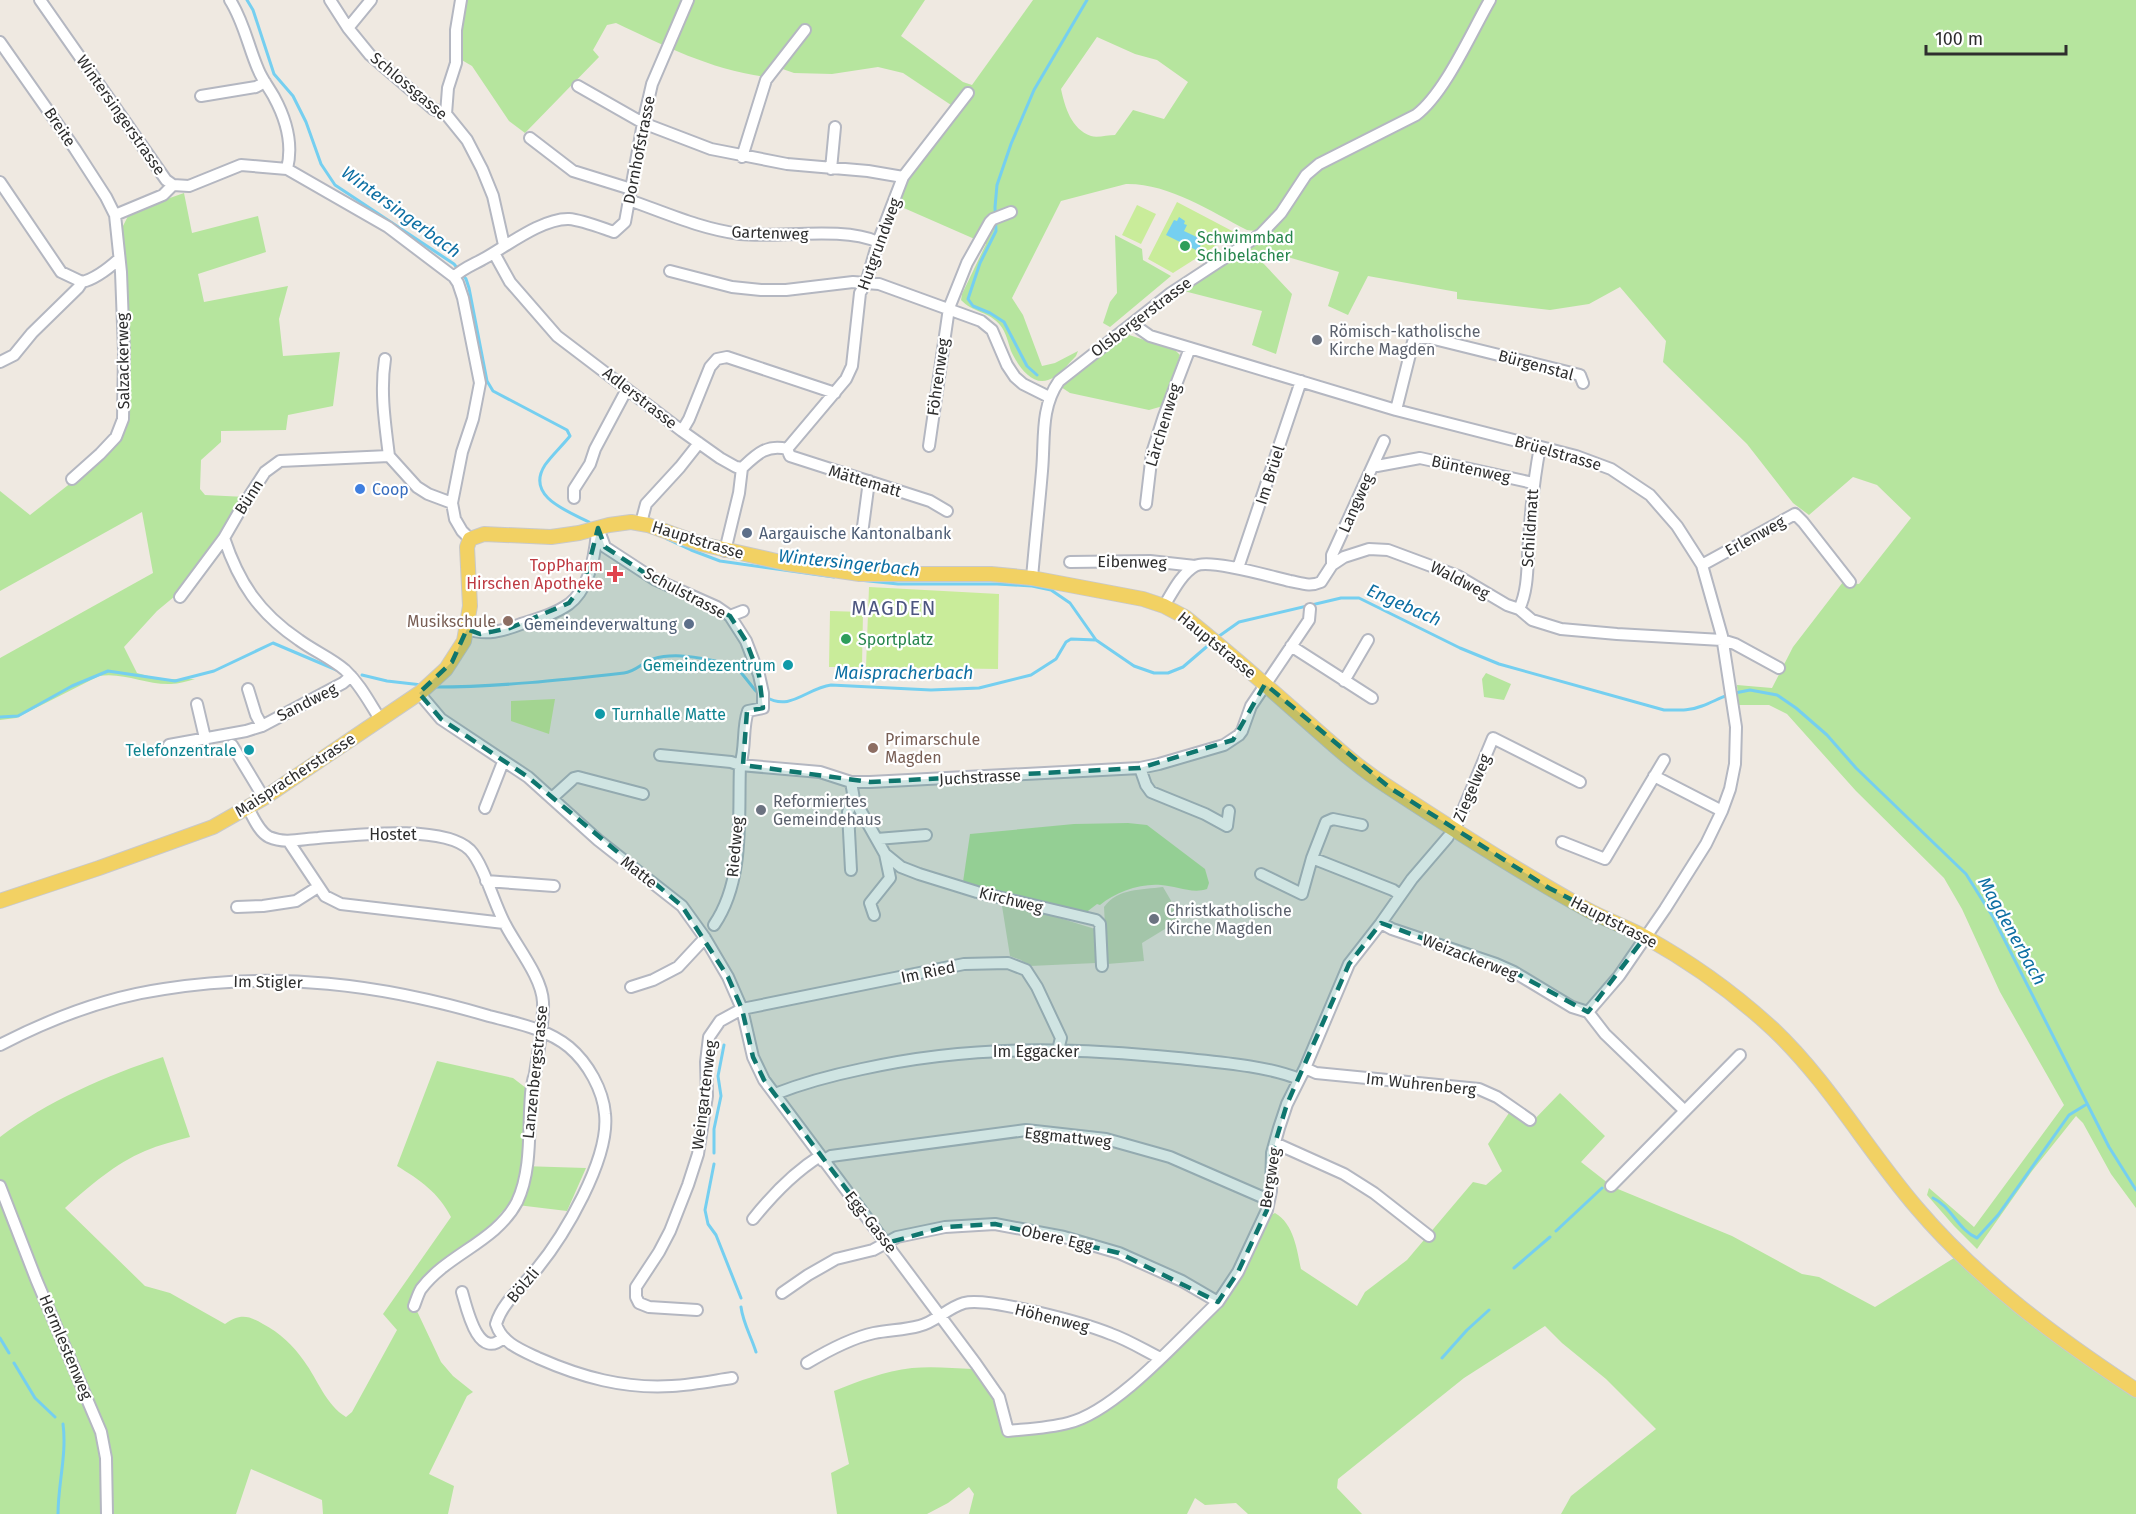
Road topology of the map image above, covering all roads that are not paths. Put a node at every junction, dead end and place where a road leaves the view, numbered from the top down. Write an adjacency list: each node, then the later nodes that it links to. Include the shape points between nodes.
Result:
1 (40, 0): 24 (street, Wintersingerstrasse)
2 (230, 0): 11 (street)
3 (330, 0): 8 (street, Schlossgasse)
4 (371, 0): 8 (street)
5 (461, 0): 15 (street, via 456,63 448,88)
6 (688, 0): 16 (street, Dornhofstrasse, via 652,84)
7 (1490, 0): 37 (street, Olsbergerstrasse, via 1438,93 1424,109 1319,164 1261,234)
8 (348, 28): 15 (street, Schlossgasse, via 395,78 433,109)
9 (806, 30): 19 (street, via 766,80)
10 (0, 42): 27 (street, Breite, via 75,149)
11 (265, 82): 14 (street); 20 (street, via 283,115 290,151)
12 (578, 86): 16 (street)
13 (968, 93): 22 (street, Hutgrundweg)
14 (201, 96)
15 (446, 114): 29 (street, Schlossgasse, via 467,140 482,168)
16 (643, 123): 19 (street); 25 (street, Dornhofstrasse)
17 (835, 127): 21 (street)
18 (530, 138): 25 (street, Gartenweg, via 573,171)
19 (742, 157): 21 (street)
20 (287, 169): 24 (street, Wintersingerstrasse, via 241,165 189,186); 33 (street, Wintersingerstrasse)
21 (831, 169): 22 (street)
22 (903, 177): 28 (street, Hutgrundweg)
23 (0, 182): 34 (street, via 61,272)
24 (173, 185): 27 (street, via 164,195)
25 (630, 194): 28 (street, Gartenweg, via 710,229 742,234 835,235); 29 (street, Dornhofstrasse, via 625,222 614,232 570,219 546,223)
26 (1011, 212): 36 (street, Föhrenweg, via 995,220 967,263)
27 (115, 215): 31 (street, Salzackerweg)
28 (878, 242): 35 (street, Hutgrundweg)
29 (504, 245): 30 (street, Dornhofstrasse)
30 (494, 253): 33 (street, Dornhofstrasse); 43 (street, Adlerstrasse, via 510,282 557,336)
31 (119, 259): 34 (street); 56 (street, Salzackerweg, via 123,419 116,437)
32 (670, 271): 35 (street, via 761,290)
33 (458, 273): 60 (street, via 480,383)
34 (82, 282): 40 (street, via 14,354)
35 (866, 283): 36 (street); 44 (street, Hutgrundweg, via 860,293 852,366)
36 (949, 308): 45 (street, via 981,321 992,330 1015,377); 50 (street, Föhrenweg)
37 (1134, 322): 38 (street, Brüelstrasse, via 1150,336); 45 (street, Olsbergerstrasse, via 1059,381)
38 (1190, 348): 41 (street, Brüelstrasse); 61 (street, Lärchenweg, via 1152,453)
39 (385, 359): 53 (street, via 381,382)
40 (0, 362)
41 (1301, 381): 46 (street, Brüelstrasse); 73 (street, Im Brüel)
42 (1583, 383): 46 (street, Bürgenstal, via 1580,375 1418,338 1413,342)
43 (627, 389): 47 (street, Adlerstrasse); 59 (street, via 574,489)
44 (835, 393): 47 (street, via 727,357 717,359); 52 (street, Hutgrundweg)
45 (1049, 398): 74 (street, Olsbergerstrasse)
46 (1396, 410): 51 (street, Brüelstrasse)
47 (682, 431): 49 (street, Adlerstrasse)
48 (1384, 441): 54 (street, Langweg)
49 (699, 443): 55 (street, Adlerstrasse); 63 (street, via 646,504)
50 (928, 447)
51 (1540, 447): 58 (street, Schildmatt); 71 (street, Brüelstrasse, via 1611,469 1635,484 1677,526)
52 (787, 449): 55 (street, via 760,451); 57 (street, Mättematt, via 790,456)
53 (389, 456): 60 (street, via 417,487); 66 (street, Bünn, via 280,461 265,472)
54 (1373, 465): 58 (street, Büntenweg, via 1420,458); 70 (street, Langweg, via 1332,555)
55 (742, 468): 68 (street)
56 (72, 479)
57 (869, 481): 62 (street, Mättematt, via 930,501); 65 (street)
58 (1533, 483): 79 (street, Schildmatt, via 1526,581)
59 (574, 498)
60 (452, 503): 67 (street, via 459,527)
61 (1146, 504)
62 (947, 511)
63 (641, 523): 64 (main road, Hauptstrasse); 68 (main road, Hauptstrasse)
64 (598, 528): 67 (main road, Hauptstrasse, via 565,536 484,534); 81 (street, Schulstrasse, via 605,547 654,579); 82 (street, via 595,554 584,583 569,603 546,616 496,632 480,634)
65 (862, 534)
66 (224, 538): 76 (street, Bünn); 87 (street, via 248,592 270,618)
67 (471, 539): 82 (main road, Maispracherstrasse, via 466,554 470,606)
68 (725, 550): 74 (main road, Hauptstrasse, via 860,574 991,574)
69 (1070, 562): 72 (street, Eibenweg, via 1149,561)
70 (1332, 565): 73 (street, Waldweg, via 1321,582 1308,585); 79 (street, Waldweg, via 1359,551 1388,550 1450,572)
71 (1702, 565): 75 (street, Erlenweg, via 1795,514); 84 (street, Brüelstrasse)
72 (1195, 566): 73 (street, Waldweg, via 1207,563); 77 (street, via 1176,585)
73 (1238, 568)
74 (1032, 578): 77 (main road, Hauptstrasse)
75 (1850, 582)
76 (180, 597)
77 (1164, 606): 89 (main road, Hauptstrasse, via 1185,617)
78 (1311, 609): 85 (street, Juchstrasse, via 1309,620)
79 (1519, 609): 84 (street, Waldweg, via 1532,620 1561,629)
80 (743, 611): 81 (street)
81 (730, 615): 102 (street, Schulstrasse, via 746,641 764,693 763,708 748,711)
82 (467, 629): 91 (main road, Maispracherstrasse, via 452,662)
83 (1368, 640): 88 (street)
84 (1722, 640): 86 (street, Waldweg); 114 (street, Brüelstrasse, via 1736,745 1730,789)
85 (1291, 646): 88 (street); 89 (street, Juchstrasse)
86 (1779, 668)
87 (349, 674): 94 (street); 95 (street, Sandweg, via 343,683)
88 (1344, 681): 92 (street)
89 (1265, 684): 103 (street, Juchstrasse, via 1242,731 1233,740); 116 (main road, Hauptstrasse, via 1372,776)
90 (248, 689): 95 (street, Sandweg)
91 (420, 692): 94 (main road, Maispracherstrasse); 101 (street, Matte, via 441,719)
92 (1372, 698)
93 (197, 704): 96 (street)
94 (380, 719): 108 (main road, Maispracherstrasse)
95 (262, 726): 96 (street, Sandweg)
96 (205, 738): 97 (street, Sandweg)
97 (169, 745)
98 (232, 745): 108 (street)
99 (660, 755): 102 (street, Juchstrasse)
100 (1664, 760): 104 (street)
101 (503, 762): 109 (street, Matte); 112 (street)
102 (740, 765): 105 (street, Juchstrasse, via 820,772); 134 (street, Riedweg, via 735,869 727,900)
103 (1140, 768): 105 (street, Juchstrasse); 113 (street, via 1151,792 1227,826)
104 (1654, 776): 114 (street); 120 (street, via 1605,859)
105 (851, 782): 110 (street, Kirchweg)
106 (1580, 782): 116 (street, Ziegelweg, via 1493,738)
107 (643, 794): 109 (street, via 578,777)
108 (264, 798): 111 (main road, Maispracherstrasse)
109 (552, 798): 136 (street, Matte, via 682,906)
110 (854, 800): 118 (street, Kirchweg); 123 (street, Kirchweg, via 848,812)
111 (248, 808): 119 (street, via 268,836); 129 (main road, Maispracherstrasse, via 189,837)
112 (485, 808)
113 (1229, 811)
114 (1722, 811): 135 (street, Brüelstrasse, via 1706,844)
115 (1362, 825): 122 (street, via 1328,820)
116 (1451, 833): 128 (street, Bergweg); 135 (main road, Hauptstrasse)
117 (926, 836): 118 (street)
118 (877, 839): 121 (street, Kirchweg)
119 (289, 842): 125 (street, Hostet, via 360,835 436,835 465,845 480,864); 127 (street)
120 (1562, 842)
121 (885, 854): 131 (street, Kirchweg, via 890,878 870,903); 137 (street, Kirchweg, via 918,874 1096,920 1100,924)
122 (1312, 858): 124 (street, via 1302,894); 128 (street)
123 (851, 870)
124 (1261, 874)
125 (486, 881): 126 (street); 132 (street, Hostet)
126 (554, 886)
127 (318, 887): 130 (street, via 296,901); 132 (street, via 341,904)
128 (1400, 895): 133 (street, Bergweg)
129 (0, 901)
130 (237, 907)
131 (874, 915)
132 (504, 923): 141 (street, Lanzenbergstrasse, via 538,982 543,1000)
133 (1382, 923): 140 (street, Weizackerweg, via 1514,972); 145 (street, Bergweg, via 1349,964)
134 (714, 925)
135 (1644, 937): 140 (street, via 1619,976); 168 (main road, Hauptstrasse, via 1683,959 1773,1029 1811,1070 1911,1201 1956,1250 2044,1324)
136 (705, 938): 138 (street, via 678,967); 139 (street, Matte)
137 (1102, 966)
138 (631, 987)
139 (742, 1010): 143 (street, Im Ried, via 964,964 1008,963 1026,970 1037,987 1061,1038); 147 (street, Egg-Gasse, via 753,1057); 162 (street, Weingartenweg, via 720,1021 709,1037 707,1096 698,1154 670,1231 636,1287 639,1303 649,1307)
140 (1588, 1012): 148 (street, Weizackerweg, via 1605,1034)
141 (540, 1030): 142 (street, Im Stigler, via 435,1000 374,988 245,980 161,989 118,999); 161 (street, Lanzenbergstrasse, via 530,1086 526,1174 516,1204 499,1226 438,1272 421,1290); 164 (street, Bölzli, via 569,1047 597,1084 606,1116 604,1137 576,1211 498,1316 496,1324)
142 (0, 1045)
143 (1058, 1050): 146 (street, Im Eggacker, via 1215,1062); 147 (street, Im Eggacker, via 999,1050 910,1059 838,1074)
144 (1740, 1055): 148 (street)
145 (1305, 1068): 146 (street, Bergweg); 149 (street, Im Wuhrenberg, via 1316,1073 1479,1089)
146 (1299, 1078): 150 (street, Bergweg)
147 (775, 1094): 151 (street, Egg-Gasse)
148 (1685, 1111): 153 (street)
149 (1530, 1120)
150 (1275, 1143): 154 (street, Bergweg); 156 (street, via 1344,1174)
151 (822, 1159): 154 (street, Eggmattweg, via 1026,1130 1106,1139 1170,1157); 155 (street, Eggmattweg, via 791,1176); 157 (street, Egg-Gasse)
152 (0, 1186): 170 (street, Hermlestenweg, via 101,1432 106,1458)
153 (1611, 1186)
154 (1269, 1200): 160 (street, Bergweg, via 1238,1272)
155 (753, 1219)
156 (1429, 1236)
157 (887, 1243): 159 (street, Obere Egg, via 836,1259); 160 (street, Obere Egg, via 897,1237 945,1227 995,1224 1064,1237 1119,1253); 163 (street, Egg-Gasse)
158 (462, 1292): 164 (street, via 472,1325 483,1342 494,1345)
159 (782, 1293)
160 (1218, 1302): 165 (street, Bergweg)
161 (414, 1306)
162 (697, 1310)
163 (940, 1315): 165 (street, Höhenweg, via 966,1303 992,1303 1112,1334); 166 (street, Höhenweg, via 918,1326 871,1334); 169 (street, Egg-Gasse, via 999,1397)
164 (502, 1338): 167 (street, via 570,1372 609,1383 672,1386)
165 (1160, 1358): 169 (street, Bergweg, via 1117,1397 1087,1416 1069,1423)
166 (807, 1363)
167 (732, 1378)
168 (2136, 1390)
169 (1008, 1431)
170 (107, 1514)

